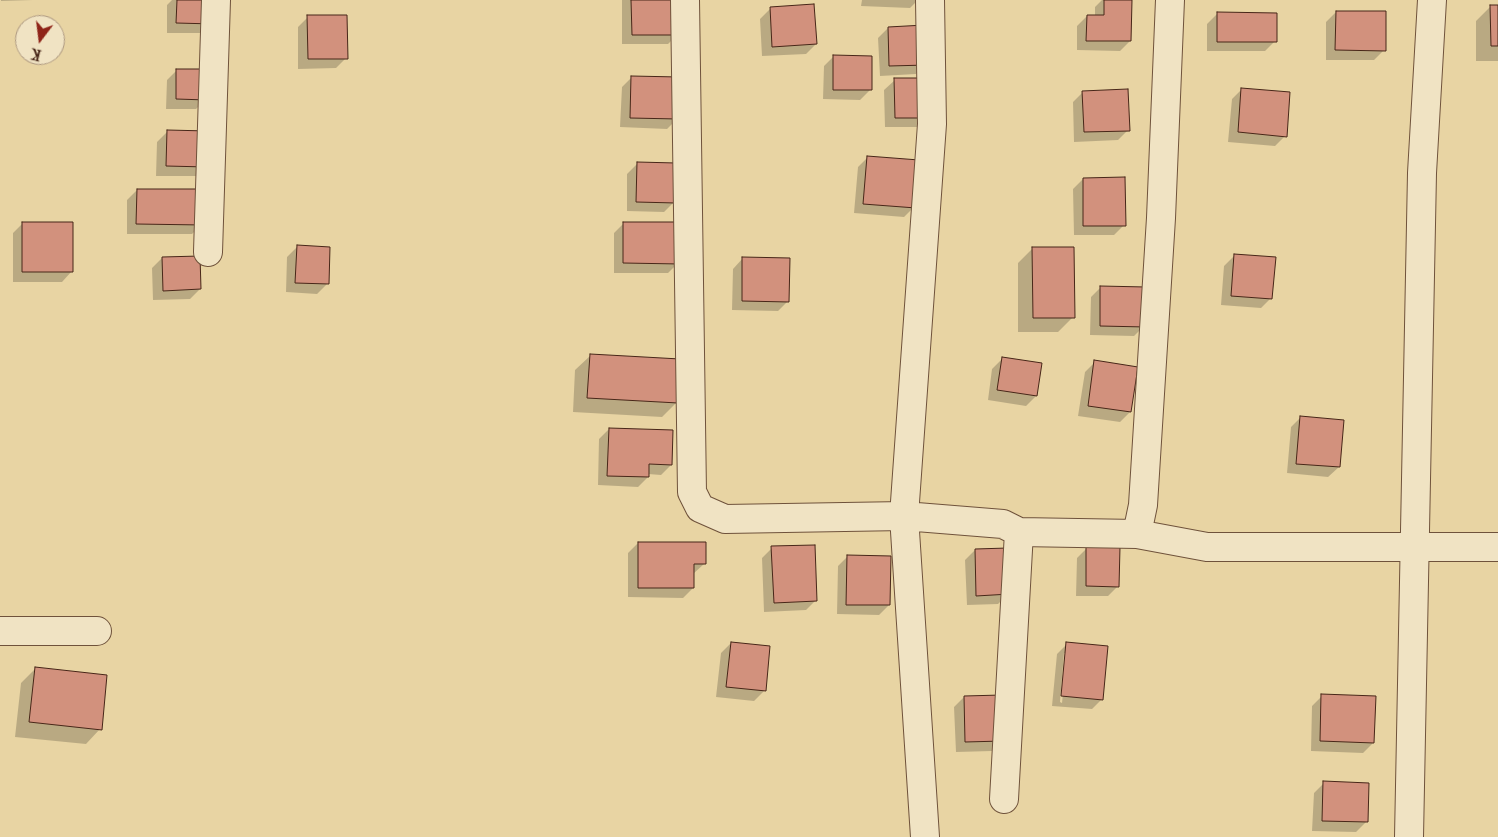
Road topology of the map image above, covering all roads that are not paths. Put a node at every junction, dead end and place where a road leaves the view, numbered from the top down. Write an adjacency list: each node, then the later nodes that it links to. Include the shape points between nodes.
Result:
1 (216, 0): 6 (street)
2 (684, 0): 7 (street, via 692,492 700,508 725,519)
3 (930, 0): 7 (street, via 932,124)
4 (1170, 0): 9 (street, via 1161,218 1143,505)
5 (1432, 0): 10 (street, via 1422,174)
6 (208, 252)
7 (904, 516): 8 (street, via 1003,524); 15 (street)
8 (1019, 532): 9 (street); 14 (street)
9 (1137, 534): 10 (street, via 1207,547)
10 (1415, 547): 11 (street); 16 (street)
11 (1498, 547)
12 (0, 631): 13 (street)
13 (97, 631)
14 (1004, 799)
15 (925, 837)
16 (1409, 837)

